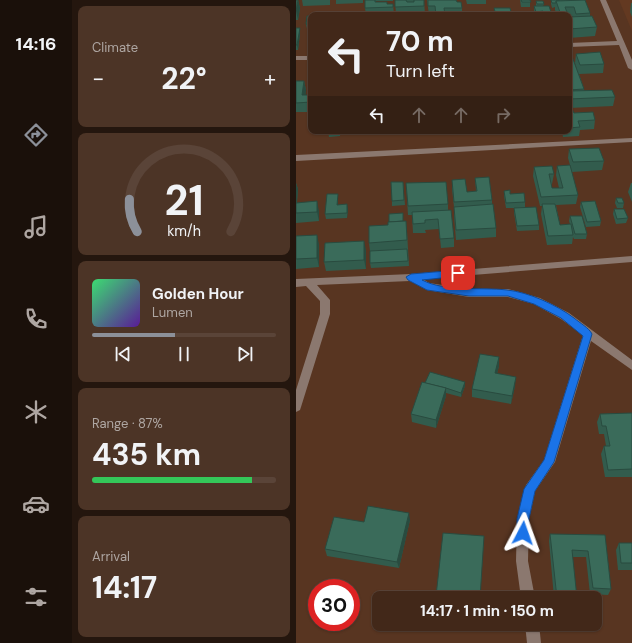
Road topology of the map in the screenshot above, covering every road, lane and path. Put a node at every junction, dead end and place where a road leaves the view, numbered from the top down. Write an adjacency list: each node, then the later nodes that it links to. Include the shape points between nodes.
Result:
1 (603, 0): 2 (street)
2 (621, 43): 3 (street); 6 (street)
3 (572, 46)
4 (296, 58): 5 (street)
5 (308, 58)
6 (632, 68)
7 (632, 140): 8 (street)
8 (296, 158)
9 (632, 258): 10 (street)
10 (411, 277): 12 (street); 13 (street, via 427,286 469,293 508,293 537,301 564,316)
11 (296, 283): 12 (street)
12 (310, 283): 15 (street, via 325,300 325,314)
13 (588, 334): 14 (street); 16 (street, via 549,462 530,489 523,519 522,561)
14 (632, 366)
15 (296, 407)
16 (527, 591)
17 (533, 631): 18 (street)
18 (534, 643)

